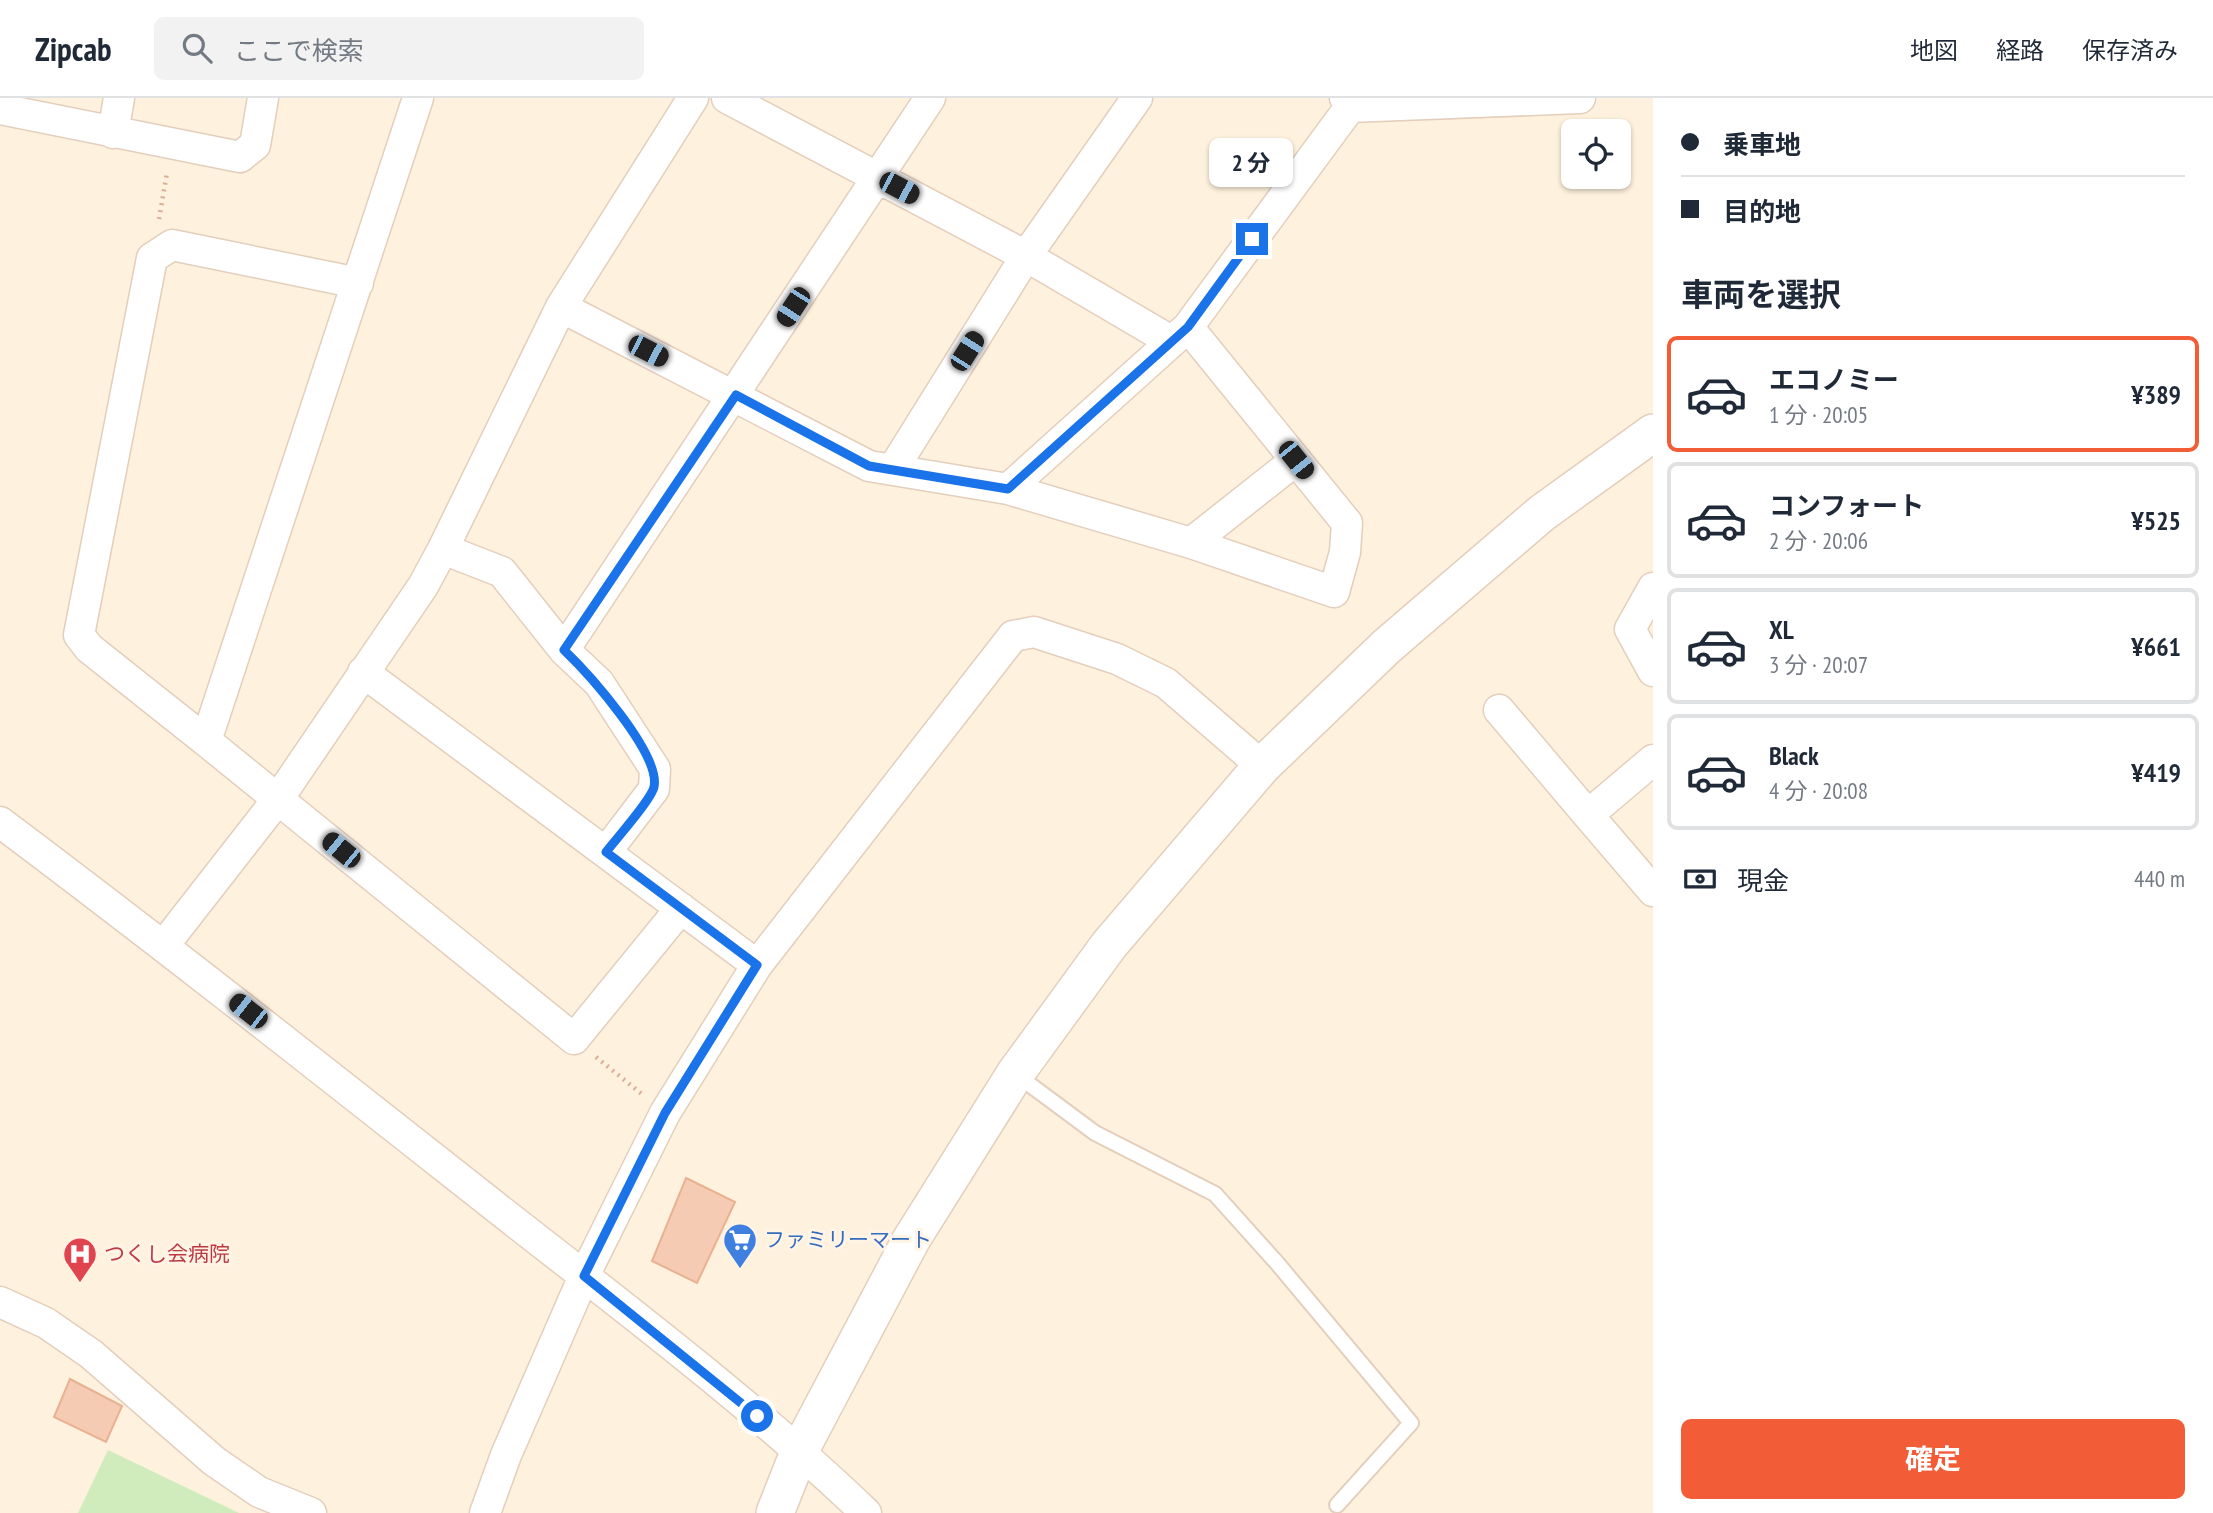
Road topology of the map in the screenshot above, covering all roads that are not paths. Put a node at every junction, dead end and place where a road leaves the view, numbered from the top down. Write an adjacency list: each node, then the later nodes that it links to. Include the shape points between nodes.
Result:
1 (119, 98): 11 (street)
2 (263, 98): 11 (street, via 255,145 240,158)
3 (418, 98): 14 (street)
4 (693, 98): 15 (street)
5 (727, 98): 12 (street)
6 (930, 98): 12 (street)
7 (1137, 98): 13 (street)
8 (1580, 98): 9 (street)
9 (1347, 103): 16 (street)
10 (0, 109): 11 (street)
11 (113, 133)
12 (878, 176): 13 (street); 17 (street)
13 (1026, 257): 16 (street); 20 (street)
14 (358, 283): 29 (street); 29 (street, via 172,245 152,258 79,635 89,648)
15 (561, 307): 17 (street); 23 (street)
16 (1180, 334): 19 (street); 21 (street)
17 (736, 395): 20 (street, via 869,466); 25 (street)
18 (1653, 433): 31 (street, via 1542,513 1387,646)
19 (1296, 460): 22 (street); 22 (street, via 1347,523 1334,592)
20 (893, 469): 21 (street)
21 (1008, 489): 22 (street)
22 (1191, 543)
23 (443, 549): 25 (street, via 502,572); 27 (street)
24 (1653, 589): 26 (street, via 1630,629)
25 (564, 650): 35 (street, via 598,683 655,769 654,789)
26 (1653, 671)
27 (363, 672): 32 (street); 35 (street)
28 (1499, 710): 33 (street)
29 (206, 741): 32 (street)
30 (1653, 760): 33 (street)
31 (1262, 766): 39 (street, via 1166,683 1117,659 1034,632 1013,636); 40 (street, via 1109,945)
32 (278, 799): 37 (street, via 574,1039); 38 (street)
33 (1588, 815): 36 (street)
34 (0, 822): 38 (street)
35 (606, 852): 37 (street)
36 (1653, 891)
37 (681, 908): 39 (street)
38 (164, 945): 41 (street)
39 (757, 965): 41 (street, via 665,1113)
40 (1016, 1074): 43 (street, via 911,1240); 44 (lane, via 1095,1133 1215,1194 1411,1423)
41 (584, 1276): 43 (street); 46 (street)
42 (0, 1302): 45 (street, via 46,1323 91,1354 215,1461 259,1492)
43 (800, 1450): 47 (street); 48 (street)
44 (1337, 1505)
45 (311, 1513)
46 (485, 1513)
47 (775, 1513)
48 (866, 1513)

